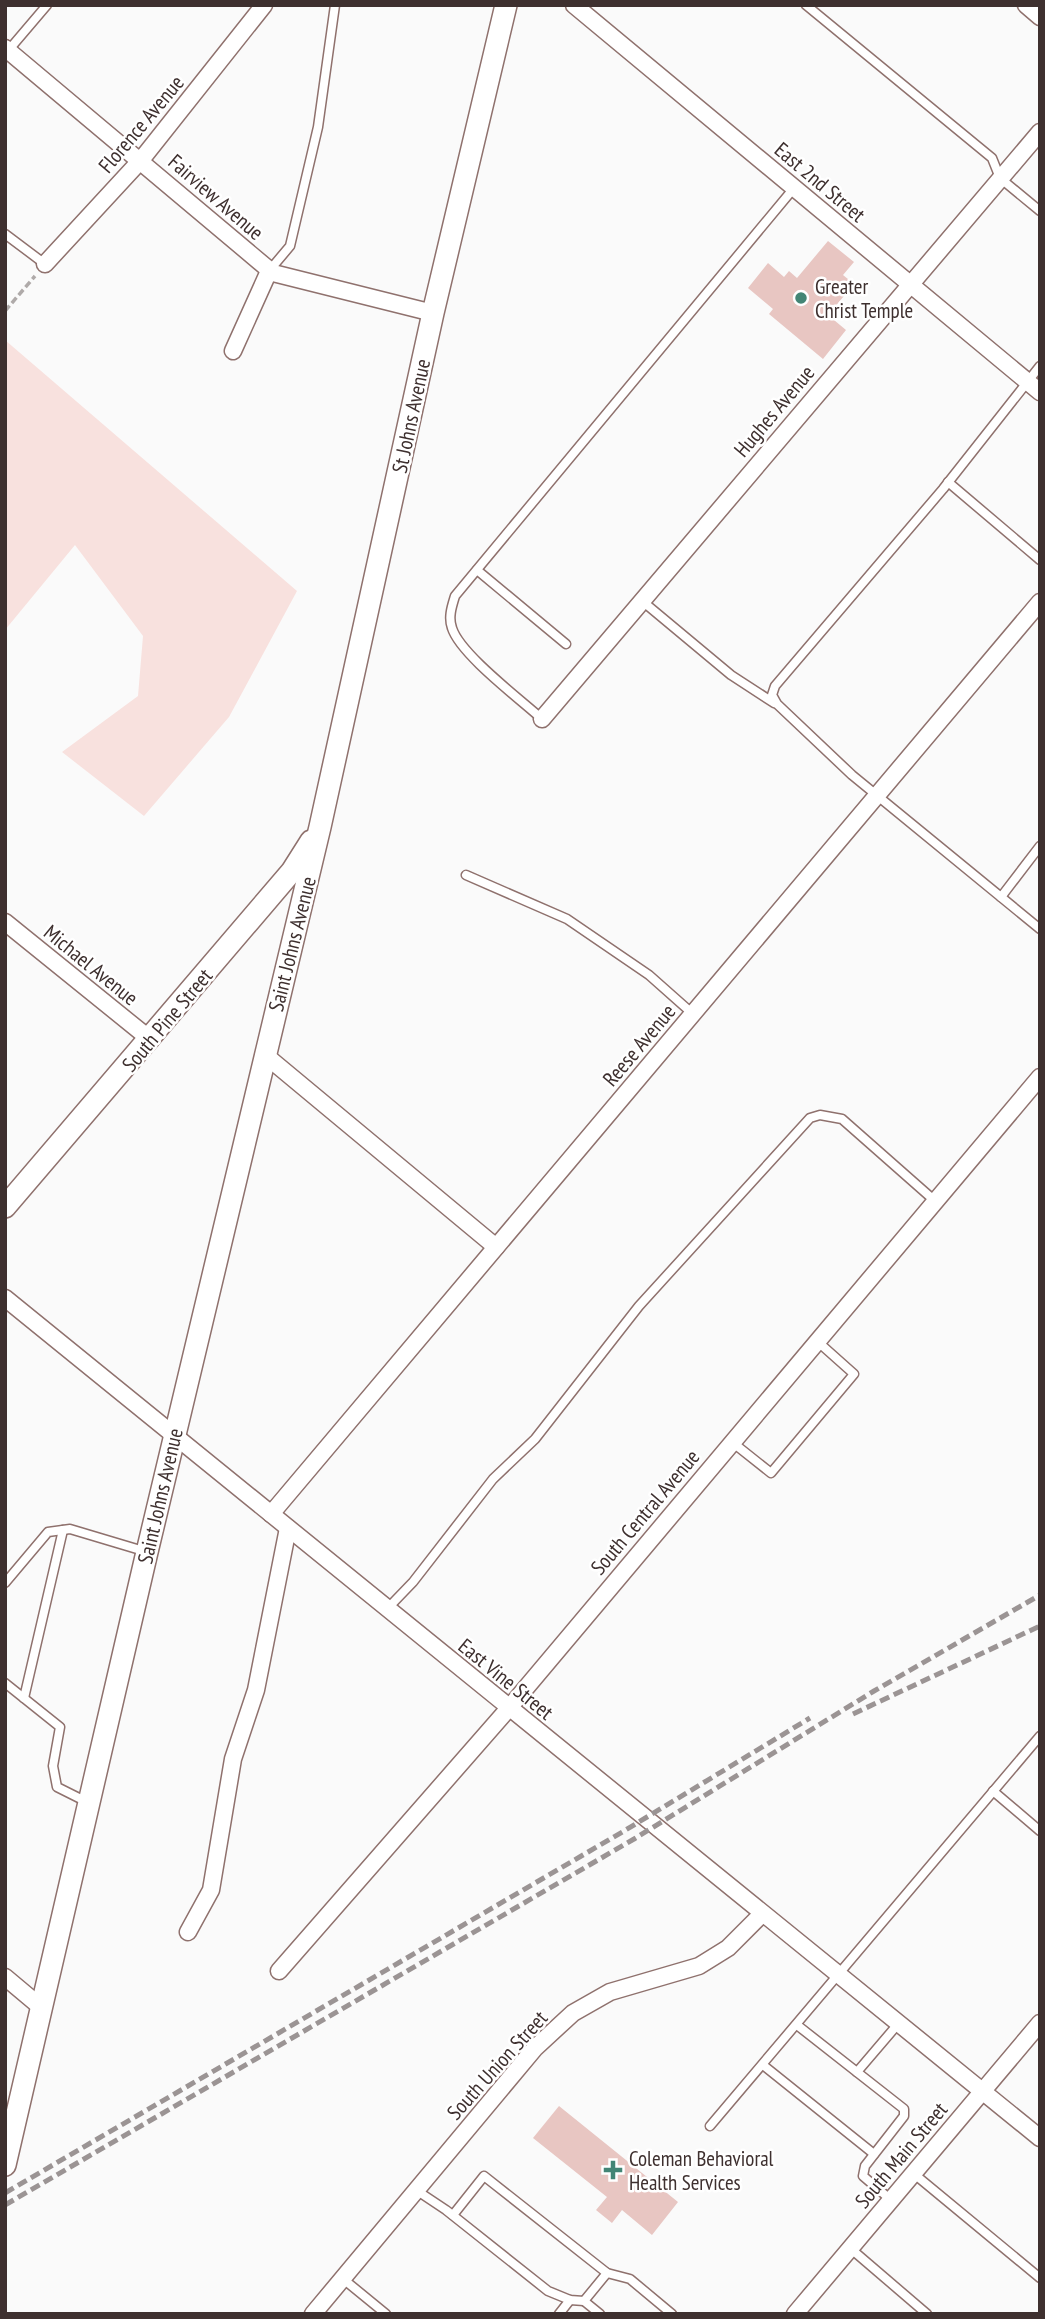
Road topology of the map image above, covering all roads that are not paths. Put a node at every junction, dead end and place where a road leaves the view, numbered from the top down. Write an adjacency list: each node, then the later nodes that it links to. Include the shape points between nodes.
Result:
1 (47, 5): 9 (lane)
2 (264, 5): 11 (street, Florence Avenue)
3 (335, 5): 17 (lane, via 318,127 290,246)
4 (506, 5): 19 (street, St Johns Avenue)
5 (573, 5): 13 (street, East 2nd Street)
6 (806, 5): 12 (lane, via 992,158)
7 (1026, 5): 8 (street)
8 (1040, 17)
9 (6, 51): 11 (street, Fairview Avenue)
10 (1040, 132): 12 (street, Hughes Avenue)
11 (141, 160): 16 (street, Florence Avenue); 17 (street, Fairview Avenue)
12 (1000, 178): 14 (lane); 18 (street, Hughes Avenue)
13 (794, 188): 18 (street, East 2nd Street); 26 (lane)
14 (1040, 211)
15 (5, 234): 16 (lane)
16 (45, 264)
17 (269, 271): 19 (street, Fairview Avenue); 20 (street)
18 (909, 283): 22 (street, East 2nd Street); 27 (street, Hughes Avenue)
19 (433, 313): 33 (street, St Johns Avenue)
20 (233, 351)
21 (1040, 366): 22 (lane)
22 (1027, 381): 23 (street, East 2nd Street); 24 (lane)
23 (1040, 392)
24 (948, 482): 25 (lane); 30 (lane, via 775,686 772,695)
25 (1040, 560)
26 (477, 570): 29 (lane); 31 (lane, via 456,596 452,628 462,646)
27 (642, 600): 30 (lane, via 731,675); 31 (street, Hughes Avenue)
28 (1040, 602): 32 (street, Reese Avenue)
29 (566, 644)
30 (777, 704): 32 (lane)
31 (542, 719)
32 (877, 795): 36 (lane); 39 (street, Reese Avenue)
33 (320, 827): 40 (street, South Pine Street, via 292,871); 41 (street, Saint Johns Avenue)
34 (1040, 846): 36 (lane)
35 (466, 875): 39 (lane, via 566,919 649,975)
36 (1000, 897): 38 (lane)
37 (5, 922): 40 (street, Michael Avenue)
38 (1040, 929)
39 (693, 1014): 45 (street, Reese Avenue)
40 (150, 1040): 44 (street, South Pine Street)
41 (265, 1055): 45 (street); 48 (street, Saint Johns Avenue)
42 (1040, 1077): 43 (street, South Central Avenue)
43 (935, 1201): 47 (street, South Central Avenue); 55 (lane, via 842,1119 810,1118 639,1306 535,1439 493,1479)
44 (5, 1207)
45 (496, 1247): 50 (street, Reese Avenue)
46 (5, 1298): 48 (street, East Vine Street)
47 (817, 1341): 49 (street, South Central Avenue); 49 (lane, via 854,1374 771,1473)
48 (175, 1436): 50 (street, East Vine Street); 53 (street, Saint Johns Avenue)
49 (732, 1442): 58 (street, South Central Avenue)
50 (271, 1514): 51 (street, East Vine Street)
51 (288, 1528): 55 (street, East Vine Street); 64 (street, via 256,1690 233,1759 211,1891)
52 (67, 1530): 53 (lane); 54 (lane, via 48,1532); 57 (lane)
53 (147, 1552): 61 (street, Saint Johns Avenue)
54 (5, 1583)
55 (387, 1609): 58 (street, East Vine Street)
56 (5, 1682): 57 (lane)
57 (24, 1698): 61 (lane, via 60,1727 53,1766 57,1787)
58 (509, 1708): 63 (street, East Vine Street); 65 (street, South Central Avenue)
59 (1040, 1735): 60 (lane)
60 (993, 1791): 62 (lane); 66 (lane)
61 (89, 1803): 68 (street, Saint Johns Avenue)
62 (1040, 1831)
63 (762, 1914): 66 (street, East Vine Street); 81 (street, South Union Street, via 728,1948 699,1966 610,1992 573,2013 535,2048)
64 (188, 1932)
65 (279, 1971)
66 (839, 1976): 70 (street, East Vine Street); 71 (lane)
67 (5, 1977): 68 (street)
68 (42, 2008): 76 (street, Saint Johns Avenue)
69 (1040, 2023): 74 (street, South Main Street)
70 (898, 2024): 73 (lane); 74 (street, East Vine Street)
71 (797, 2025): 72 (lane); 73 (lane)
72 (763, 2065): 75 (lane); 78 (lane)
73 (857, 2072): 78 (lane, via 904,2109 904,2116)
74 (981, 2092): 77 (street, East Vine Street); 80 (street, South Main Street)
75 (710, 2126)
76 (9, 2134): 79 (street, Saint Johns Avenue)
77 (1040, 2138)
78 (874, 2154): 82 (lane, via 863,2176)
79 (5, 2165)
80 (914, 2173): 82 (street, South Main Street); 87 (lane)
81 (416, 2190): 83 (lane); 86 (street, South Union Street)
82 (891, 2200): 84 (street, South Main Street)
83 (453, 2215): 85 (lane, via 484,2176); 88 (lane, via 548,2291)
84 (850, 2248): 95 (street, South Main Street); 96 (lane)
85 (607, 2273): 89 (lane); 94 (lane, via 630,2278)
86 (342, 2278): 90 (street, South Union Street); 91 (lane)
87 (1040, 2278)
88 (570, 2300): 89 (lane); 92 (lane)
89 (584, 2301): 93 (lane)
90 (313, 2314)
91 (386, 2314)
92 (559, 2314)
93 (600, 2314)
94 (672, 2314)
95 (795, 2314)
96 (927, 2314)

